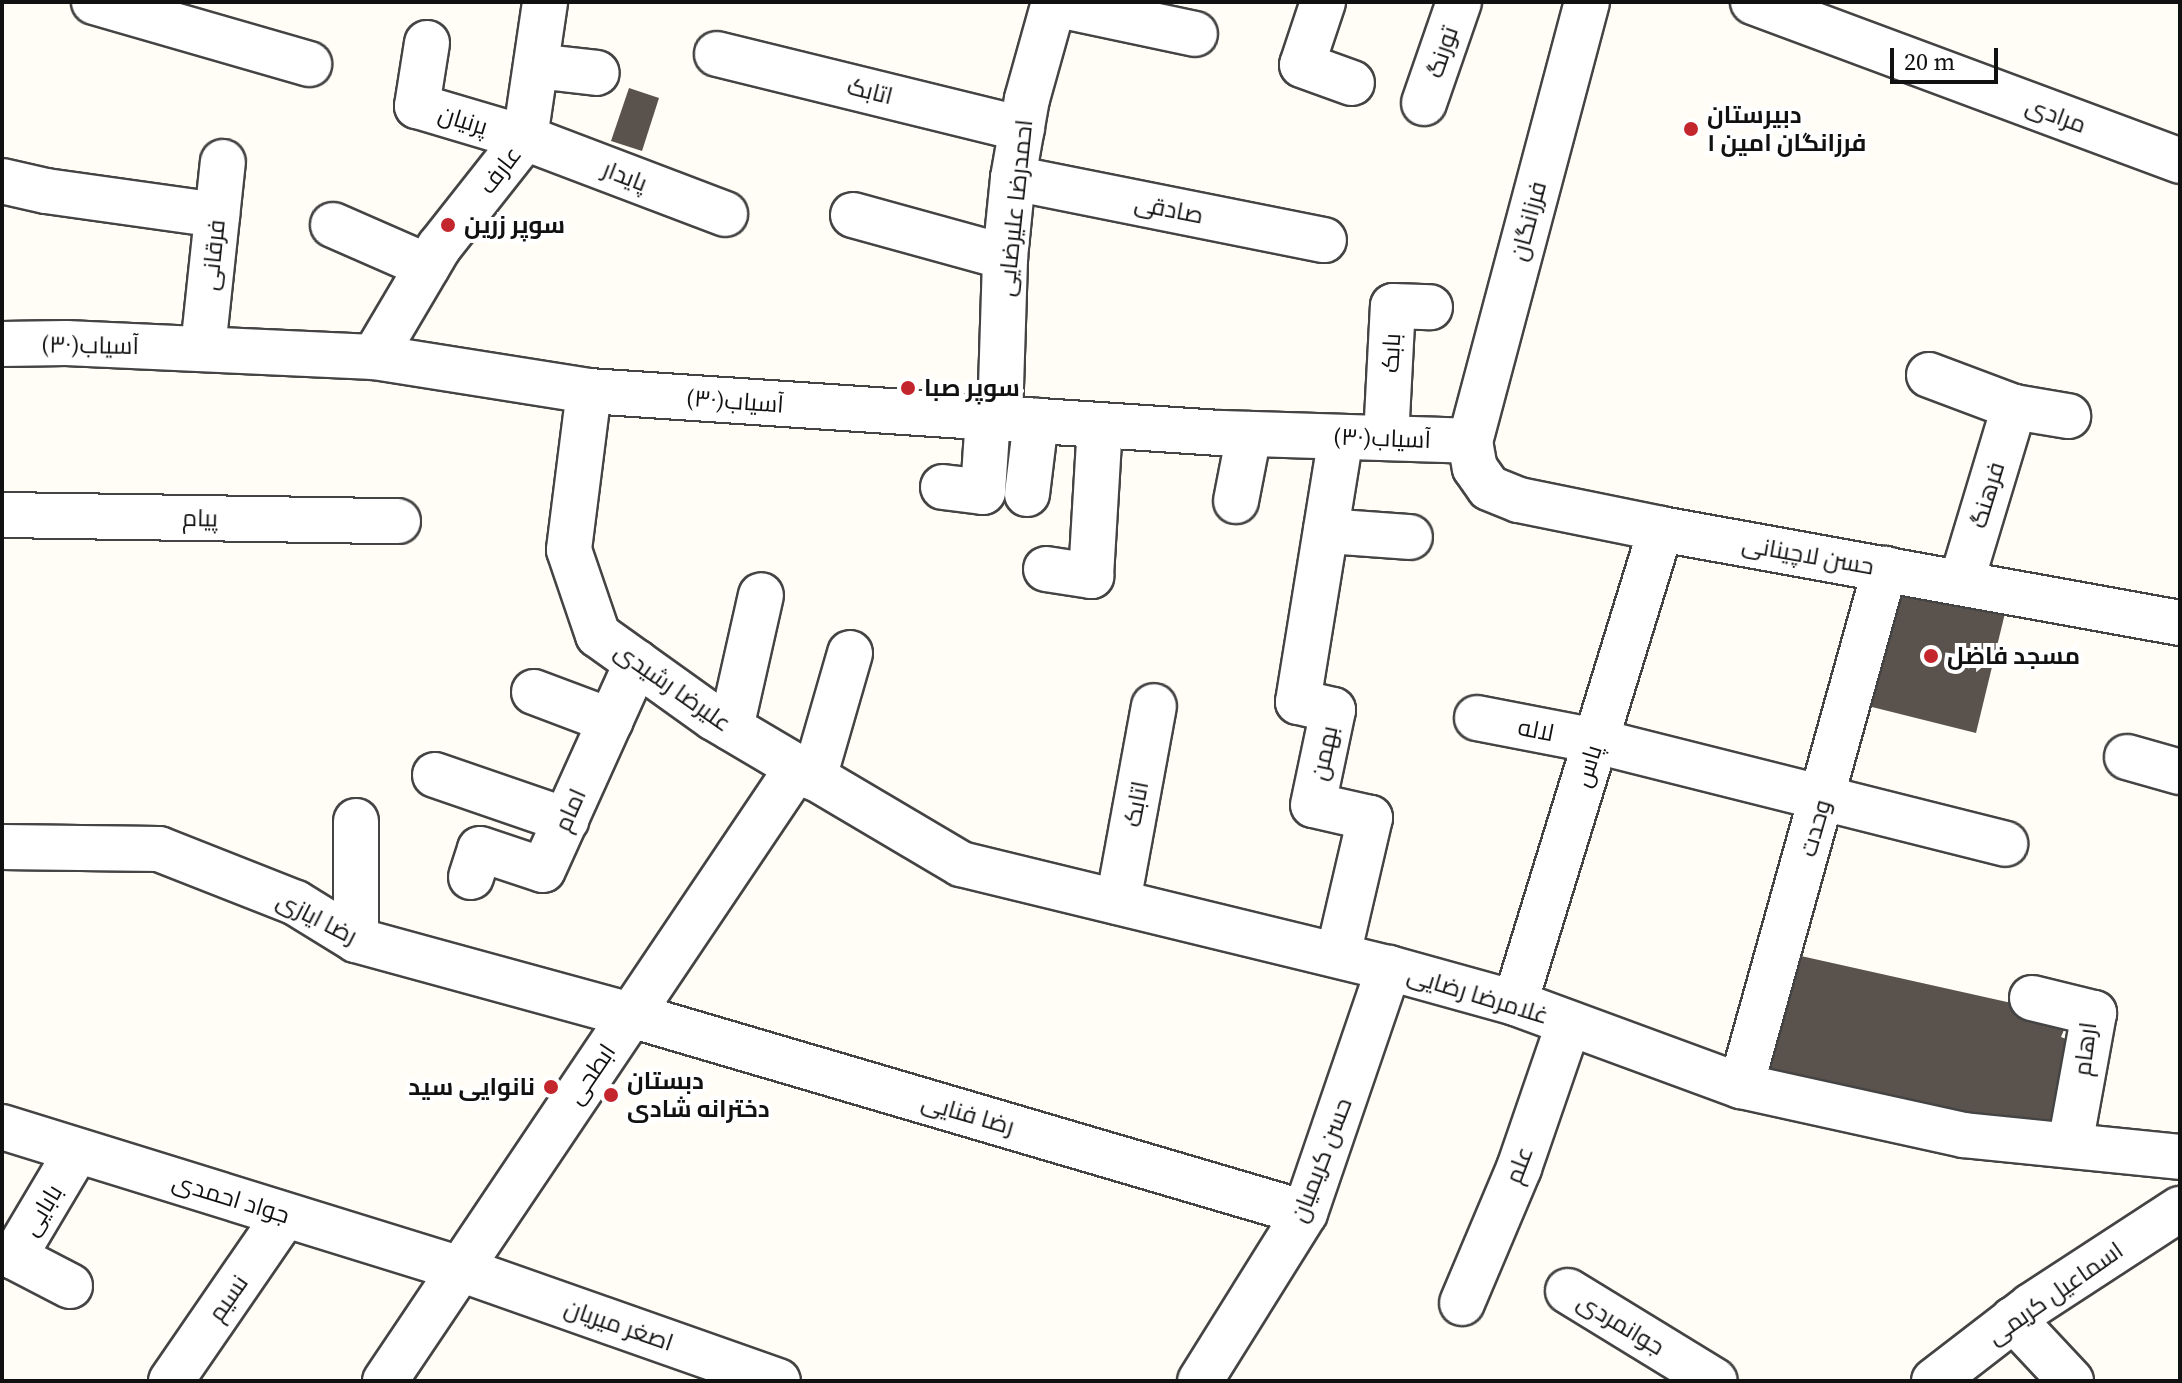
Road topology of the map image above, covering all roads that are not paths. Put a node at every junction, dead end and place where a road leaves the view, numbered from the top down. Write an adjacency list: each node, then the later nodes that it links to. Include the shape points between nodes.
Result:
1 (94, 2): 11 (street)
2 (545, 2): 12 (street, عارف)
3 (1323, 2): 14 (street, via 1302,65)
4 (1459, 2): 15 (street, تورنگ)
5 (1587, 2): 42 (street, فرزانگان)
6 (1753, 2): 18 (street, مرادی)
7 (1054, 3): 8 (street); 16 (street, احمدرضا علیرضایی)
8 (1195, 34)
9 (427, 43): 17 (street, پرنیان, via 417,106)
10 (717, 54): 16 (street, اتابک)
11 (309, 64)
12 (536, 66): 13 (street); 17 (street, عارف)
13 (597, 73)
14 (1352, 83)
15 (1424, 103)
16 (1022, 129): 20 (street, احمدرضا علیرضایی)
17 (525, 138): 22 (street, پایدار); 28 (street, عارف)
18 (2180, 161)
19 (223, 162): 23 (street, فرقانی)
20 (1013, 178): 26 (street, صادقی); 27 (street, احمدرضا علیرضایی)
21 (2, 181): 23 (street)
22 (725, 214)
23 (217, 215): 31 (street, فرقانی)
24 (853, 215): 27 (street)
25 (333, 225): 28 (street)
26 (1324, 240)
27 (1005, 257): 37 (street, احمدرضا علیرضایی)
28 (427, 266): 32 (street, عارف)
29 (1430, 307): 41 (street, بابک, via 1393,306)
30 (2, 344): 31 (street, آسیاب(۳۰))
31 (203, 348): 32 (street, آسیاب(۳۰))
32 (374, 357): 34 (street, آسیاب(۳۰))
33 (1929, 375): 35 (street)
34 (589, 391): 37 (street, آسیاب(۳۰)); 57 (street, علیرضا رشیدی, via 569,550 598,635)
35 (2014, 407): 36 (street); 53 (street, فرهنگ)
36 (2068, 416)
37 (1008, 419): 38 (street, آسیاب(۳۰)); 43 (street, via 983,492); 44 (street)
38 (1100, 425): 39 (street, آسیاب(۳۰)); 51 (street, via 1091,576)
39 (1249, 434): 40 (street, آسیاب(۳۰)); 45 (street)
40 (1341, 437): 41 (street, آسیاب(۳۰)); 49 (street, بهمن)
41 (1386, 438): 42 (street, آسیاب(۳۰))
42 (1470, 441): 48 (street, حسن لاچینانی, via 1475,468 1489,488 1519,500)
43 (943, 487)
44 (1027, 494)
45 (1236, 501)
46 (2, 515): 47 (street, پیام)
47 (398, 521)
48 (1661, 529): 52 (street, حسن لاچینانی); 63 (street, پاس)
49 (1326, 531): 50 (street); 76 (street, بهمن, via 1298,702 1333,710 1313,805 1370,818)
50 (1410, 537)
51 (1046, 569)
52 (1885, 569): 53 (street, حسن لاچینانی); 68 (street, وحدت)
53 (1961, 583): 55 (street, حسن لاچینانی)
54 (761, 595): 62 (street)
55 (2180, 623)
56 (850, 653): 66 (street, ابطحی)
57 (637, 662): 61 (street, امام); 62 (street, علیرضا رشیدی)
58 (534, 692): 61 (street)
59 (1154, 706): 74 (street, اتابک)
60 (1477, 718): 63 (street, لاله)
61 (611, 721): 69 (street, امام)
62 (731, 728): 66 (street, علیرضا رشیدی)
63 (1596, 741): 68 (street, لاله); 79 (street, پاس)
64 (2127, 757): 65 (street)
65 (2180, 772)
66 (805, 773): 74 (street, غلامرضا رضایی, via 961,864); 80 (street, ابطحی)
67 (435, 775): 69 (street)
68 (1823, 799): 71 (street, لاله); 82 (street, وحدت)
69 (566, 820): 73 (street, امام, via 543,870 480,849)
70 (356, 821): 75 (street)
71 (2005, 844)
72 (2, 847): 75 (street, رضا ایازی, via 159,849 296,903)
73 (471, 877)
74 (1118, 902): 76 (street, غلامرضا رضایی)
75 (356, 940): 80 (street, رضا ایازی)
76 (1338, 955): 77 (street, غلامرضا رضایی)
77 (1389, 968): 79 (street, غلامرضا رضایی); 88 (street, حسن کریمیان)
78 (2032, 998): 84 (street, ارهام, via 2094,1013)
79 (1515, 1003): 81 (street, غلامرضا رضایی)
80 (631, 1015): 88 (street, رضا فنایی); 90 (street, ابطحی)
81 (1569, 1023): 82 (street, غلامرضا رضایی); 93 (street, علم, via 1519,1168)
82 (1741, 1086): 84 (street, غلامرضا رضایی, via 1964,1135)
83 (2, 1127): 85 (street, جواد احمدی)
84 (2070, 1145): 86 (street, غلامرضا رضایی)
85 (77, 1151): 89 (street, جواد احمدی); 91 (street, بابایی, via 14,1257)
86 (2180, 1157)
87 (2180, 1209): 94 (street, اسماعیل کریمی)
88 (1305, 1213): 98 (street, حسن کریمیان)
89 (285, 1215): 90 (street, جواد احمدی); 95 (street, نسیم)
90 (460, 1269): 96 (street, ابطحی); 97 (street, اصغر میریان)
91 (70, 1286)
92 (1568, 1291): 99 (street, جوانمردی)
93 (1462, 1303)
94 (2013, 1319): 100 (street, اسماعیل کریمی); 101 (street)
95 (171, 1381)
96 (385, 1381)
97 (778, 1381)
98 (1200, 1381)
99 (1715, 1381)
100 (1934, 1381)
101 (2071, 1381)

